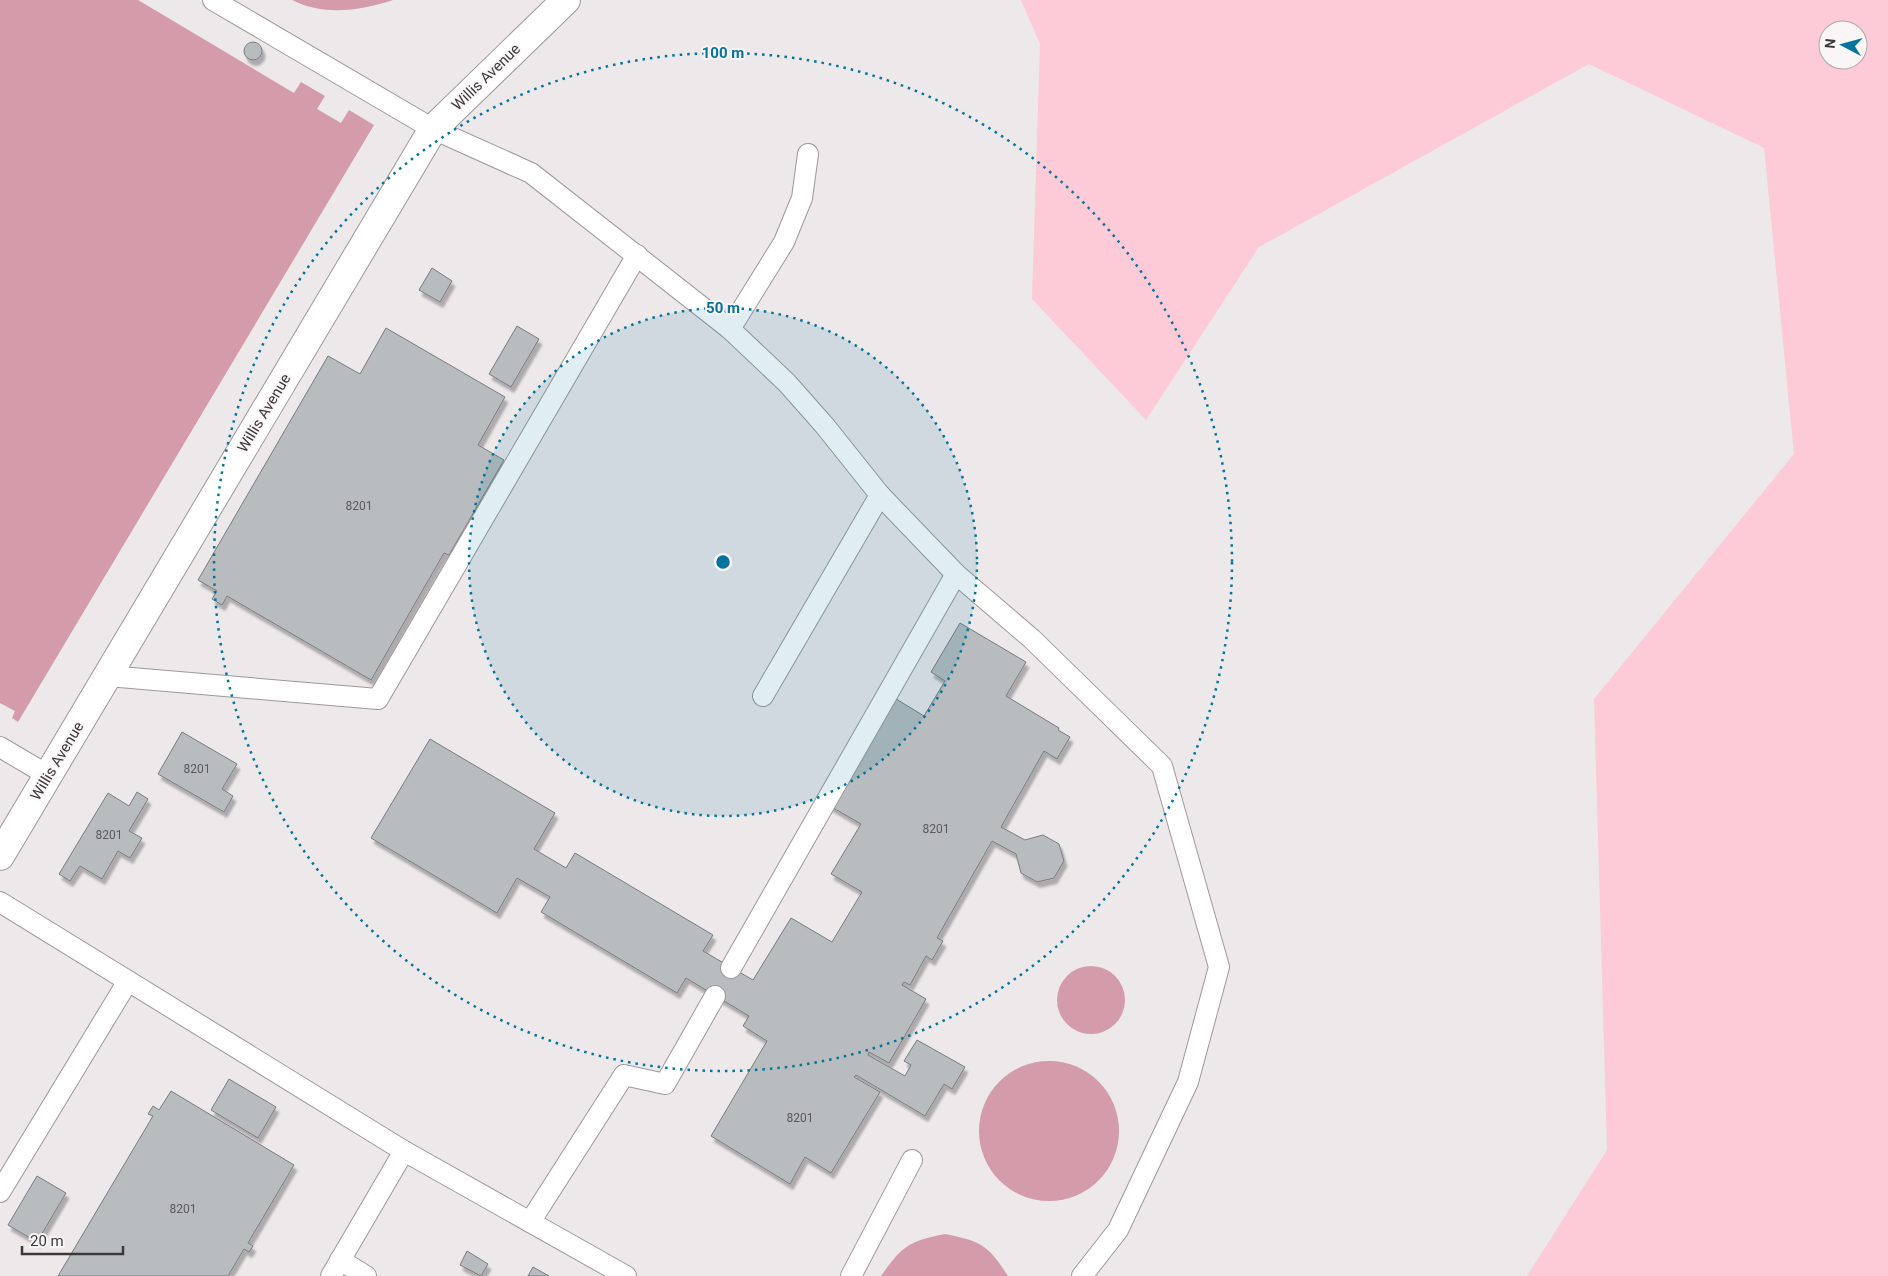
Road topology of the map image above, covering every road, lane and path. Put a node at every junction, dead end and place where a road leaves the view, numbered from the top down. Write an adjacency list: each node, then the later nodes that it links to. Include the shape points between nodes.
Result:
1 (213, 0): 3 (lane)
2 (566, 0): 3 (street, Willis Avenue)
3 (432, 129): 5 (lane, via 531,173); 9 (street, Willis Avenue)
4 (808, 154): 6 (lane, via 802,198 784,242)
5 (637, 255): 6 (lane); 9 (lane, via 378,699)
6 (730, 329): 7 (lane, via 787,383)
7 (880, 495): 8 (lane); 10 (lane)
8 (956, 574): 15 (lane); 26 (lane, via 1032,639 1162,766 1219,967 1188,1082 1118,1230)
9 (108, 676): 12 (street, Willis Avenue)
10 (763, 696)
11 (0, 747): 12 (lane)
12 (49, 776): 13 (street, Willis Avenue)
13 (0, 856)
14 (0, 902): 16 (lane)
15 (731, 968)
16 (128, 981): 18 (lane); 20 (lane)
17 (715, 996): 21 (lane, via 665,1084 624,1075)
18 (404, 1152): 21 (lane); 22 (lane)
19 (912, 1160): 25 (lane)
20 (0, 1192)
21 (530, 1222): 24 (lane)
22 (336, 1268): 23 (lane)
23 (366, 1276)
24 (626, 1276)
25 (851, 1276)
26 (1082, 1276)

